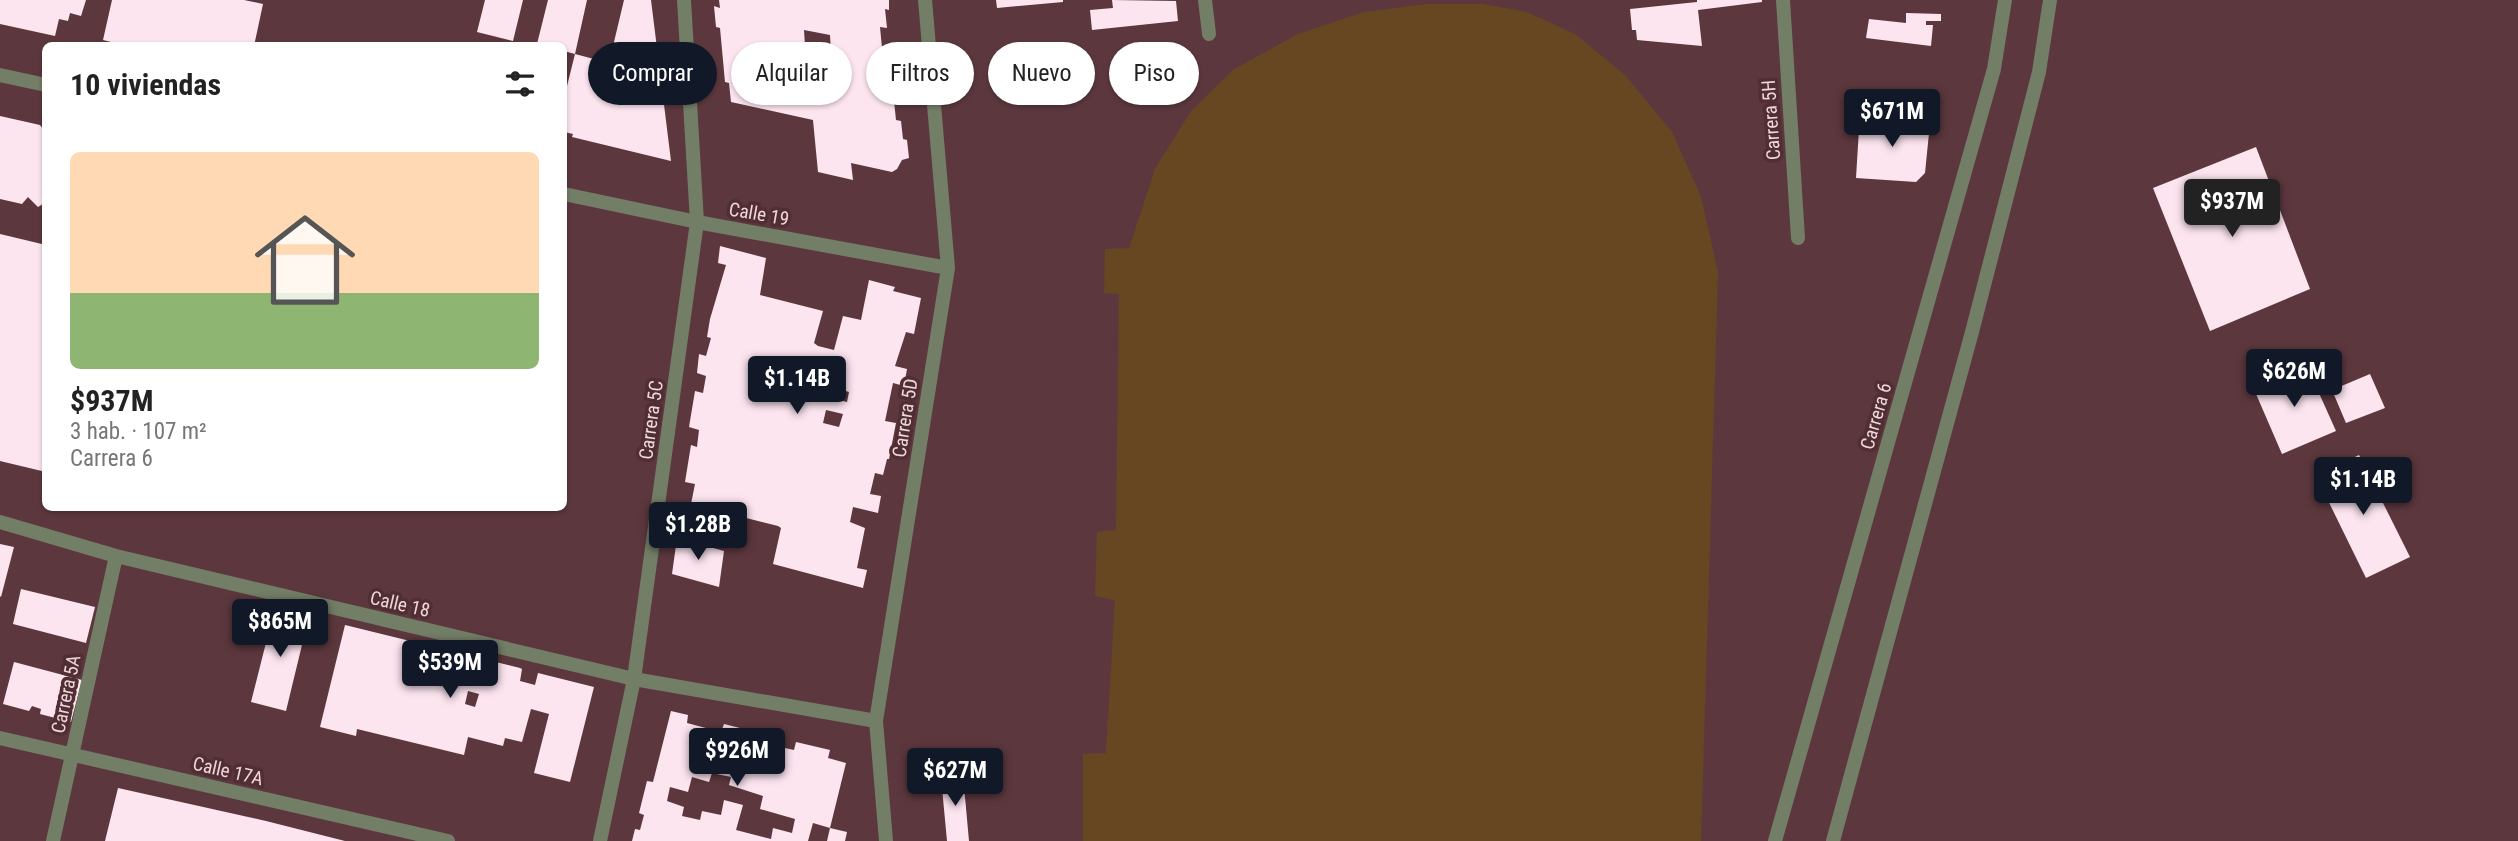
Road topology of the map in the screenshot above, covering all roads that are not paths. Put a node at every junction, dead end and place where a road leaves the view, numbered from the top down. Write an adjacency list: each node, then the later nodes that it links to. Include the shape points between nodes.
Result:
1 (684, 0): 11 (street, Carrera 5C)
2 (925, 0): 13 (street, Carrera 5D)
3 (1205, 0): 7 (street)
4 (1783, 0): 12 (street, Carrera 5H)
5 (2005, 0): 24 (street, Carrera 6, via 1994,69)
6 (2050, 0): 25 (street, via 2039,72 1989,267)
7 (1209, 34)
8 (0, 75): 9 (street)
9 (42, 84)
10 (567, 195): 11 (street, Calle 19)
11 (697, 222): 13 (street, Calle 19); 16 (street, Carrera 5C)
12 (1798, 238)
13 (948, 268): 17 (street, Carrera 5D)
14 (0, 522): 15 (street, Calle 18)
15 (116, 556): 16 (street, Calle 18); 19 (street, Carrera 5A)
16 (634, 679): 17 (street, Calle 18); 22 (street, Carrera 5C)
17 (876, 721): 23 (street, Carrera 5D)
18 (0, 738): 19 (street, Calle 17A)
19 (72, 755): 20 (street, Carrera 5A); 21 (street, Calle 17A)
20 (53, 841)
21 (448, 841)
22 (600, 841)
23 (886, 841)
24 (1775, 841)
25 (1833, 841)

